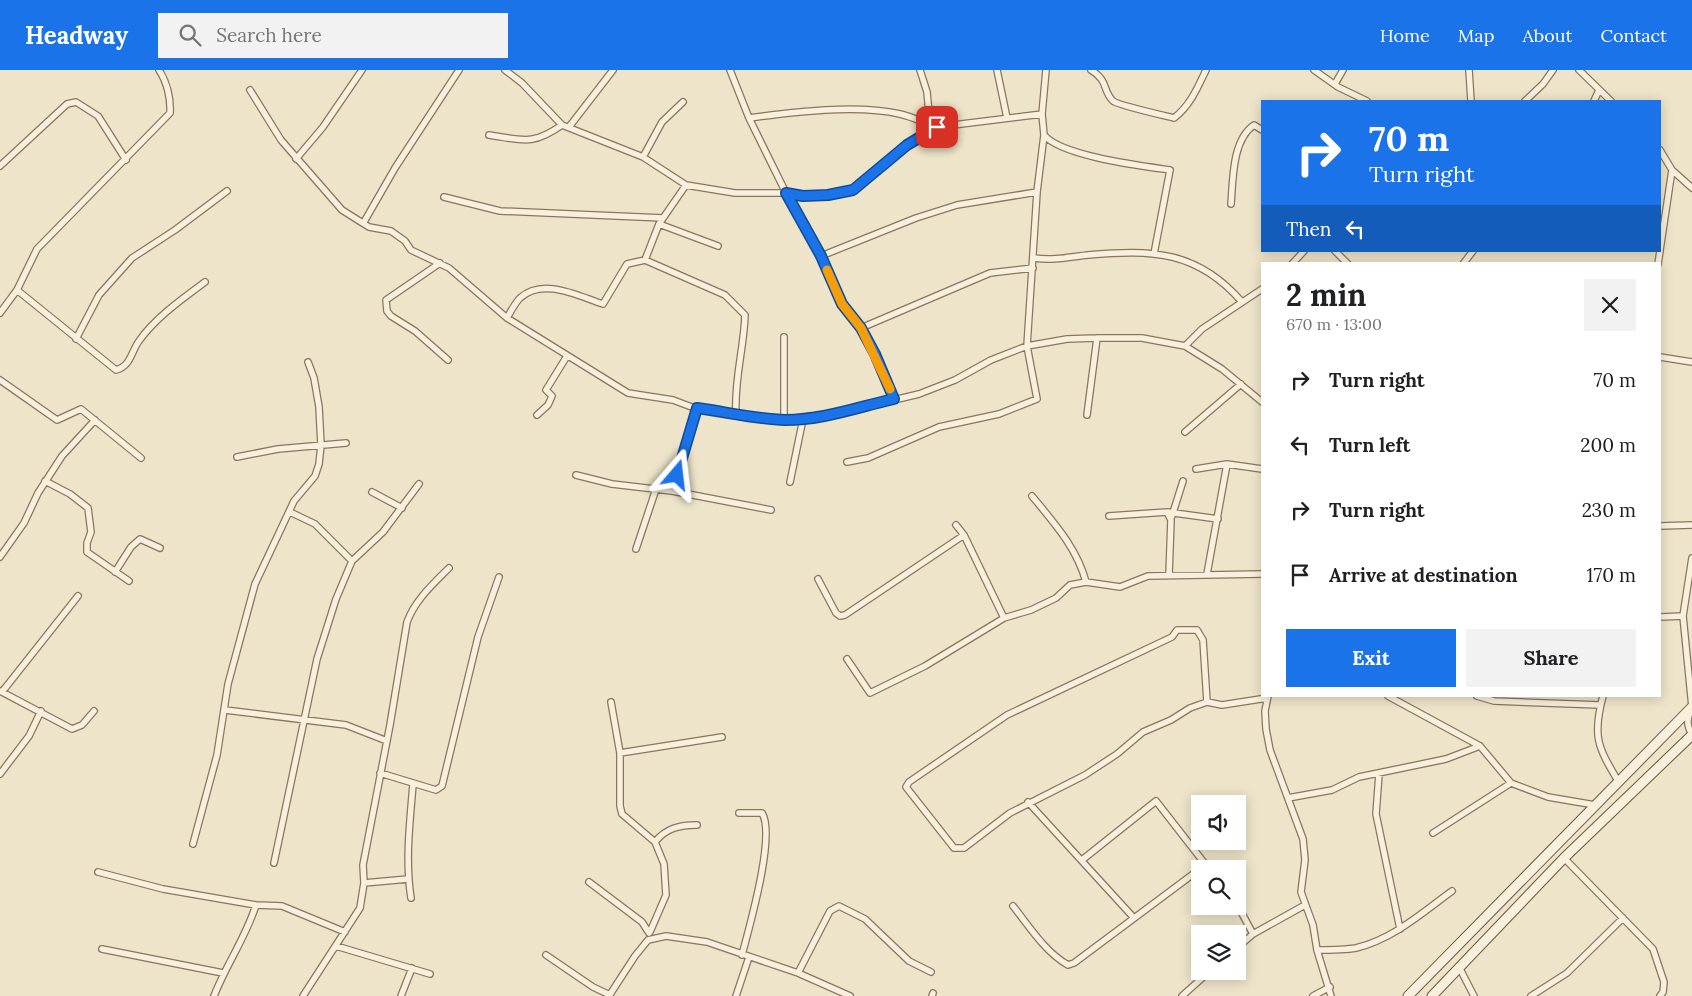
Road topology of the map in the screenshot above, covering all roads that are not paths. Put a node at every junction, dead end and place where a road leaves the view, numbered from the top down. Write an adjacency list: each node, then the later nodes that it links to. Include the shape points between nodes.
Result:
1 (159, 70): 40 (street, via 164,77 170,113)
2 (362, 70): 39 (street, via 323,127)
3 (459, 70): 51 (street)
4 (504, 70): 17 (street)
5 (613, 70): 33 (street)
6 (730, 70): 28 (street)
7 (920, 70): 30 (street)
8 (997, 70): 29 (street)
9 (1046, 70): 27 (street)
10 (1091, 70): 11 (street, via 1106,84 1108,95 1115,104 1174,118 1193,96)
11 (1206, 70)
12 (1314, 70): 18 (street)
13 (1343, 70): 18 (street)
14 (1469, 70): 22 (street)
15 (1553, 70): 23 (street)
16 (1579, 70): 20 (street)
17 (512, 72): 31 (street)
18 (1334, 84): 21 (street)
19 (250, 90): 39 (street)
20 (1599, 90): 24 (street); 25 (street)
21 (1365, 100)
22 (1471, 100)
23 (1526, 100)
24 (1594, 100)
25 (1610, 100)
26 (683, 102): 38 (street, via 662,122)
27 (1042, 114): 29 (street); 36 (street)
28 (749, 118): 30 (street, via 857,111 899,114); 47 (street)
29 (1007, 118): 32 (street)
30 (930, 124): 32 (street)
31 (562, 125): 33 (street); 35 (street, via 532,141)
32 (937, 127): 47 (street, via 907,145 853,190 828,195)
33 (569, 128): 38 (street)
34 (1261, 129): 49 (street, via 1254,125 1247,130 1234,169)
35 (489, 135)
36 (1044, 135): 46 (street); 58 (street, via 1049,141 1076,152 1127,165 1170,170)
37 (1661, 152): 42 (street)
38 (643, 157): 43 (street)
39 (296, 159): 51 (street, via 342,210 353,219)
40 (126, 160): 41 (street, via 98,116 76,102 67,104); 68 (street, via 37,249)
41 (0, 166)
42 (1672, 170): 44 (street); 53 (street)
43 (686, 185): 47 (street, via 735,193); 50 (street)
44 (1692, 188)
45 (227, 191): 76 (street, via 132,258 99,295)
46 (1037, 192): 59 (street, via 943,210); 60 (street)
47 (786, 193): 59 (street)
48 (444, 197): 50 (street, via 500,211)
49 (1231, 204)
50 (663, 218): 52 (street)
51 (364, 222): 65 (street, via 370,228 391,231 411,250)
52 (659, 224): 54 (street); 61 (street)
53 (1661, 241)
54 (718, 246)
55 (1303, 252): 62 (street)
56 (1336, 252): 63 (street)
57 (1473, 252): 64 (street)
58 (1154, 254): 60 (street, via 1123,252 1051,260); 70 (street, via 1169,255 1207,270)
59 (821, 256): 73 (street, via 842,304)
60 (1034, 258): 66 (street)
61 (645, 260): 72 (street, via 627,264 603,304 544,286 519,299); 89 (street, via 725,296 745,315 735,392)
62 (1294, 262)
63 (1346, 262)
64 (1465, 262)
65 (440, 263): 72 (street, via 460,276); 81 (street, via 386,300 386,306 391,316)
66 (1033, 268): 73 (street, via 990,273); 77 (street)
67 (205, 282): 76 (street, via 155,322 138,342 123,368 116,370)
68 (17, 290): 71 (street); 76 (street)
69 (1261, 292): 70 (street)
70 (1242, 302): 78 (street, via 1202,329)
71 (0, 313)
72 (507, 318): 79 (street)
73 (861, 328): 86 (street)
74 (784, 338): 94 (street)
75 (1096, 338): 77 (street); 78 (street, via 1142,338); 90 (street)
76 (76, 339)
77 (1028, 346): 86 (street, via 991,360 947,383); 100 (street, via 1037,399 1034,402 999,414 939,427 868,458)
78 (1185, 346): 85 (street)
79 (567, 356): 88 (street, via 628,393 673,400); 91 (street, via 546,390 552,396 548,405)
80 (1661, 357): 83 (street)
81 (448, 360)
82 (308, 362): 97 (street, via 319,407)
83 (1692, 362)
84 (0, 380): 93 (street, via 58,420 81,410)
85 (1240, 384): 87 (street); 95 (street)
86 (894, 399): 92 (street, via 839,414)
87 (1261, 401)
88 (697, 408): 89 (street); 110 (street)
89 (736, 413): 94 (street)
90 (1087, 414)
91 (537, 415)
92 (803, 419): 94 (street); 107 (street)
93 (95, 420): 99 (street); 105 (street, via 62,456)
94 (784, 420)
95 (1185, 432)
96 (346, 443): 97 (street)
97 (321, 445): 98 (street); 115 (street, via 315,476 294,501)
98 (237, 457)
99 (141, 458)
100 (847, 462)
101 (1227, 464): 102 (street); 103 (street); 118 (street)
102 (1196, 469)
103 (1261, 469)
104 (576, 475): 109 (street, via 612,484)
105 (45, 481): 125 (street, via 24,523); 129 (street, via 88,508 91,532 88,552)
106 (1183, 481): 116 (street)
107 (790, 482)
108 (419, 484): 113 (street)
109 (656, 489): 110 (street); 124 (street)
110 (672, 491): 114 (street)
111 (372, 492): 113 (street)
112 (1032, 496): 136 (street, via 1072,548)
113 (402, 508): 127 (street, via 383,532)
114 (772, 510)
115 (290, 512): 127 (street, via 315,524); 151 (street, via 255,584 228,684)
116 (1170, 513): 117 (street, via 1158,511); 118 (street); 132 (street)
117 (1109, 516)
118 (1218, 519): 130 (street)
119 (956, 525): 122 (street)
120 (1692, 525): 121 (street)
121 (1661, 526)
122 (964, 535): 134 (street, via 845,615 840,616 836,612); 140 (street)
123 (160, 548): 129 (street, via 140,539 131,546)
124 (636, 550)
125 (0, 557)
126 (1692, 558): 138 (street)
127 (352, 561): 154 (street, via 326,627)
128 (449, 568): 157 (street, via 411,610)
129 (115, 572): 135 (street)
130 (1207, 574): 131 (street); 132 (street)
131 (1261, 574)
132 (1169, 575): 136 (street, via 1148,576 1120,587)
133 (498, 577): 165 (street, via 478,636 445,779 436,790)
134 (818, 579)
135 (129, 581)
136 (1086, 582): 140 (street, via 1070,585 1056,598)
137 (78, 596): 142 (street)
138 (1683, 616): 139 (street); 150 (street)
139 (1661, 617)
140 (1004, 618): 141 (street, via 875,692 867,692)
141 (847, 659)
142 (1, 692): 152 (street)
143 (1267, 697): 148 (street, via 1222,705); 166 (street, via 1266,729 1270,750)
144 (1390, 697): 158 (street)
145 (1480, 697): 149 (street, via 1494,701)
146 (1603, 697): 149 (street)
147 (611, 702): 159 (street)
148 (1207, 702): 167 (street, via 1143,732 1093,770); 167 (street, via 1203,640 1197,630 1177,630 1172,637 1007,714 906,787 954,848 959,849)
149 (1600, 705): 163 (street, via 1596,736 1600,750)
150 (1692, 707): 155 (street, via 1687,727); 163 (street)
151 (225, 710): 154 (street); 173 (street, via 217,755)
152 (41, 711): 153 (street, via 72,729); 161 (street, via 29,736)
153 (94, 712)
154 (305, 719): 157 (street, via 346,726); 177 (street)
155 (1692, 735): 174 (street)
156 (722, 737): 159 (street)
157 (387, 741): 160 (street)
158 (1480, 746): 162 (street); 164 (street)
159 (620, 753): 172 (street, via 622,814)
160 (380, 773): 165 (street); 182 (street, via 363,865)
161 (0, 774)
162 (1379, 774): 166 (street, via 1359,777 1332,790); 191 (street, via 1376,814)
163 (1618, 781): 168 (street)
164 (1511, 783): 168 (street, via 1548,797); 171 (street)
165 (413, 784): 180 (street)
166 (1288, 798): 186 (street, via 1302,839 1305,860 1301,892)
167 (1028, 802): 175 (street)
168 (1595, 805): 219 (street)
169 (740, 813): 201 (street, via 762,813 766,819 760,878)
170 (697, 825): 172 (street, via 672,828)
171 (1433, 832)
172 (655, 842): 193 (street, via 664,864 666,895)
173 (193, 844)
174 (1564, 858): 190 (street); 202 (street)
175 (1082, 860): 176 (street, via 1156,801); 189 (street)
176 (1203, 860)
177 (274, 863)
178 (98, 872): 185 (street, via 163,889)
179 (1191, 876): 189 (street)
180 (408, 879): 182 (street); 184 (street)
181 (589, 882): 193 (street, via 642,922)
182 (364, 883): 192 (street, via 360,908)
183 (1452, 891): 191 (street)
184 (411, 898)
185 (256, 905): 192 (street, via 294,909); 205 (street, via 247,930)
186 (1305, 905): 194 (street); 199 (street, via 1313,925)
187 (1012, 906): 189 (street, via 1053,954 1068,965)
188 (1243, 915): 194 (street)
189 (1134, 918)
190 (1623, 918): 222 (street, via 1567,973); 223 (street, via 1654,949 1664,982)
191 (1400, 929): 199 (street, via 1354,948)
192 (345, 932): 197 (street)
193 (650, 932): 195 (street)
194 (1253, 934): 196 (street)
195 (648, 940): 201 (street, via 666,936 686,938); 210 (street)
196 (1246, 940)
197 (336, 946): 203 (street); 212 (street)
198 (102, 949): 205 (street)
199 (1317, 950): 209 (street)
200 (546, 955): 210 (street)
201 (746, 956): 206 (street); 214 (street)
202 (1459, 967): 220 (street); 221 (street)
203 (412, 968): 207 (street); 213 (street)
204 (930, 972): 206 (street, via 909,962 865,919 839,906 830,911)
205 (223, 973): 211 (street)
206 (798, 973): 215 (street)
207 (430, 974)
208 (1200, 980): 216 (street)
209 (1330, 987): 217 (street); 218 (street)
210 (609, 995)
211 (214, 996)
212 (303, 996)
213 (401, 996)
214 (736, 996)
215 (850, 996)
216 (1182, 996)
217 (1313, 996)
218 (1331, 996)
219 (1408, 996)
220 (1432, 996)
221 (1474, 996)
222 (1530, 996)
223 (1660, 996)

